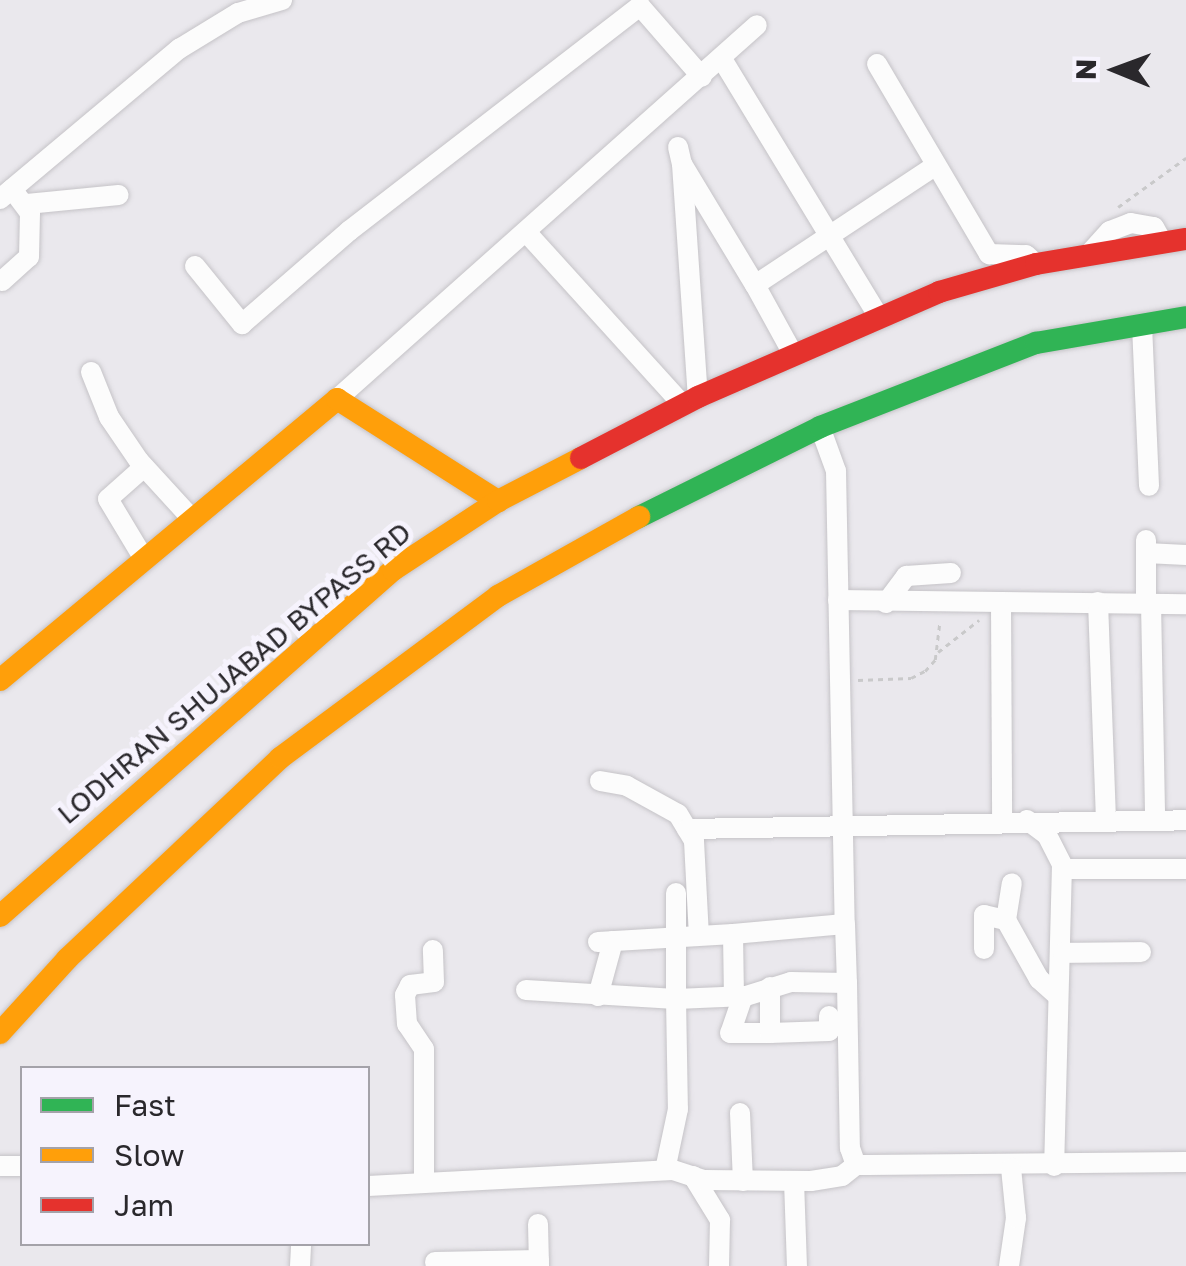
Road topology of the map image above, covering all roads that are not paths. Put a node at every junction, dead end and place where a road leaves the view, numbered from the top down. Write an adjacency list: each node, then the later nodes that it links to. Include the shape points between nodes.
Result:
1 (282, 0): 8 (street, via 238,14 179,50)
2 (757, 26): 3 (street)
3 (722, 59): 5 (street); 9 (street)
4 (876, 64): 6 (street)
5 (702, 77): 10 (street); 13 (street, via 640,6 349,231 242,324)
6 (936, 164): 9 (street); 12 (street, via 990,254 1026,255)
7 (119, 196): 8 (street)
8 (13, 197): 14 (street, via 29,257)
9 (831, 232): 15 (street); 16 (street)
10 (528, 233): 21 (street); 22 (street)
11 (1175, 241): 12 (street, LODHRAN SHUJABAD BYPASS RD)
12 (1036, 264): 16 (street, LODHRAN SHUJABAD BYPASS RD)
13 (195, 266)
14 (2, 281)
15 (755, 284): 19 (street); 22 (street, via 680,155)
16 (878, 316): 19 (street, LODHRAN SHUJABAD BYPASS RD)
17 (1186, 317): 18 (street)
18 (1142, 324): 23 (street, via 1036,343); 25 (street)
19 (793, 354): 22 (street, LODHRAN SHUJABAD BYPASS RD)
20 (91, 372): 24 (street, via 109,417)
21 (336, 399): 26 (street); 27 (street)
22 (690, 401): 26 (street, LODHRAN SHUJABAD BYPASS RD)
23 (820, 427): 31 (street, via 836,471); 68 (street, via 660,505 450,631 280,758 67,958)
24 (144, 467): 27 (street); 29 (street, via 108,499)
25 (1149, 486)
26 (498, 501): 50 (street, LODHRAN SHUJABAD BYPASS RD, via 393,570)
27 (192, 519): 29 (street)
28 (1186, 555): 35 (street, via 1146,547)
29 (144, 560): 37 (street)
30 (951, 573): 34 (street, via 906,576)
31 (838, 600): 34 (street); 44 (street)
32 (1000, 602): 33 (street); 34 (street); 39 (street)
33 (1098, 602): 35 (street); 41 (street)
34 (886, 603)
35 (1148, 603): 36 (street); 42 (street)
36 (1186, 604)
37 (0, 680)
38 (600, 781): 45 (street, via 657,801 678,814)
39 (1002, 820): 40 (street); 44 (street)
40 (1027, 820): 41 (street); 46 (street, via 1057,848)
41 (1106, 820): 42 (street)
42 (1155, 820): 43 (street)
43 (1186, 820)
44 (847, 824): 45 (street); 52 (street)
45 (686, 829): 53 (street, via 694,842)
46 (1062, 868): 47 (street); 59 (street)
47 (1186, 869)
48 (1012, 883): 51 (street)
49 (676, 893): 55 (street)
50 (0, 916)
51 (1006, 920): 56 (street, via 984,916); 63 (street, via 1039,979)
52 (845, 924): 54 (street); 60 (street)
53 (699, 934): 54 (street); 55 (street)
54 (733, 934): 65 (street)
55 (678, 936): 64 (street, via 605,942); 66 (street)
56 (984, 949)
57 (433, 950): 79 (street, via 434,982 410,985 405,995 407,1024 424,1049)
58 (1141, 952): 59 (street)
59 (1063, 953): 63 (street)
60 (847, 983): 61 (street); 72 (street, via 850,1148)
61 (770, 986): 65 (street); 69 (street)
62 (526, 990): 64 (street)
63 (1057, 995): 73 (street)
64 (598, 996): 66 (street)
65 (739, 996): 66 (street); 69 (street, via 730,1033)
66 (676, 999): 75 (street, via 678,1109)
67 (829, 1016): 69 (street, via 829,1031)
68 (0, 1033)
69 (770, 1033)
70 (740, 1114): 77 (street)
71 (1186, 1162): 73 (street)
72 (856, 1165): 74 (street); 78 (street, via 842,1176)
73 (1054, 1166): 74 (street)
74 (1011, 1168): 86 (street, via 1016,1218)
75 (665, 1170): 76 (street); 79 (street)
76 (693, 1176): 77 (street); 84 (street, via 720,1220)
77 (743, 1181): 78 (street)
78 (794, 1181): 85 (street)
79 (424, 1182): 80 (street)
80 (370, 1186)
81 (538, 1224): 83 (street)
82 (436, 1262): 83 (street)
83 (539, 1263)
84 (719, 1266)
85 (797, 1266)
86 (1010, 1266)

